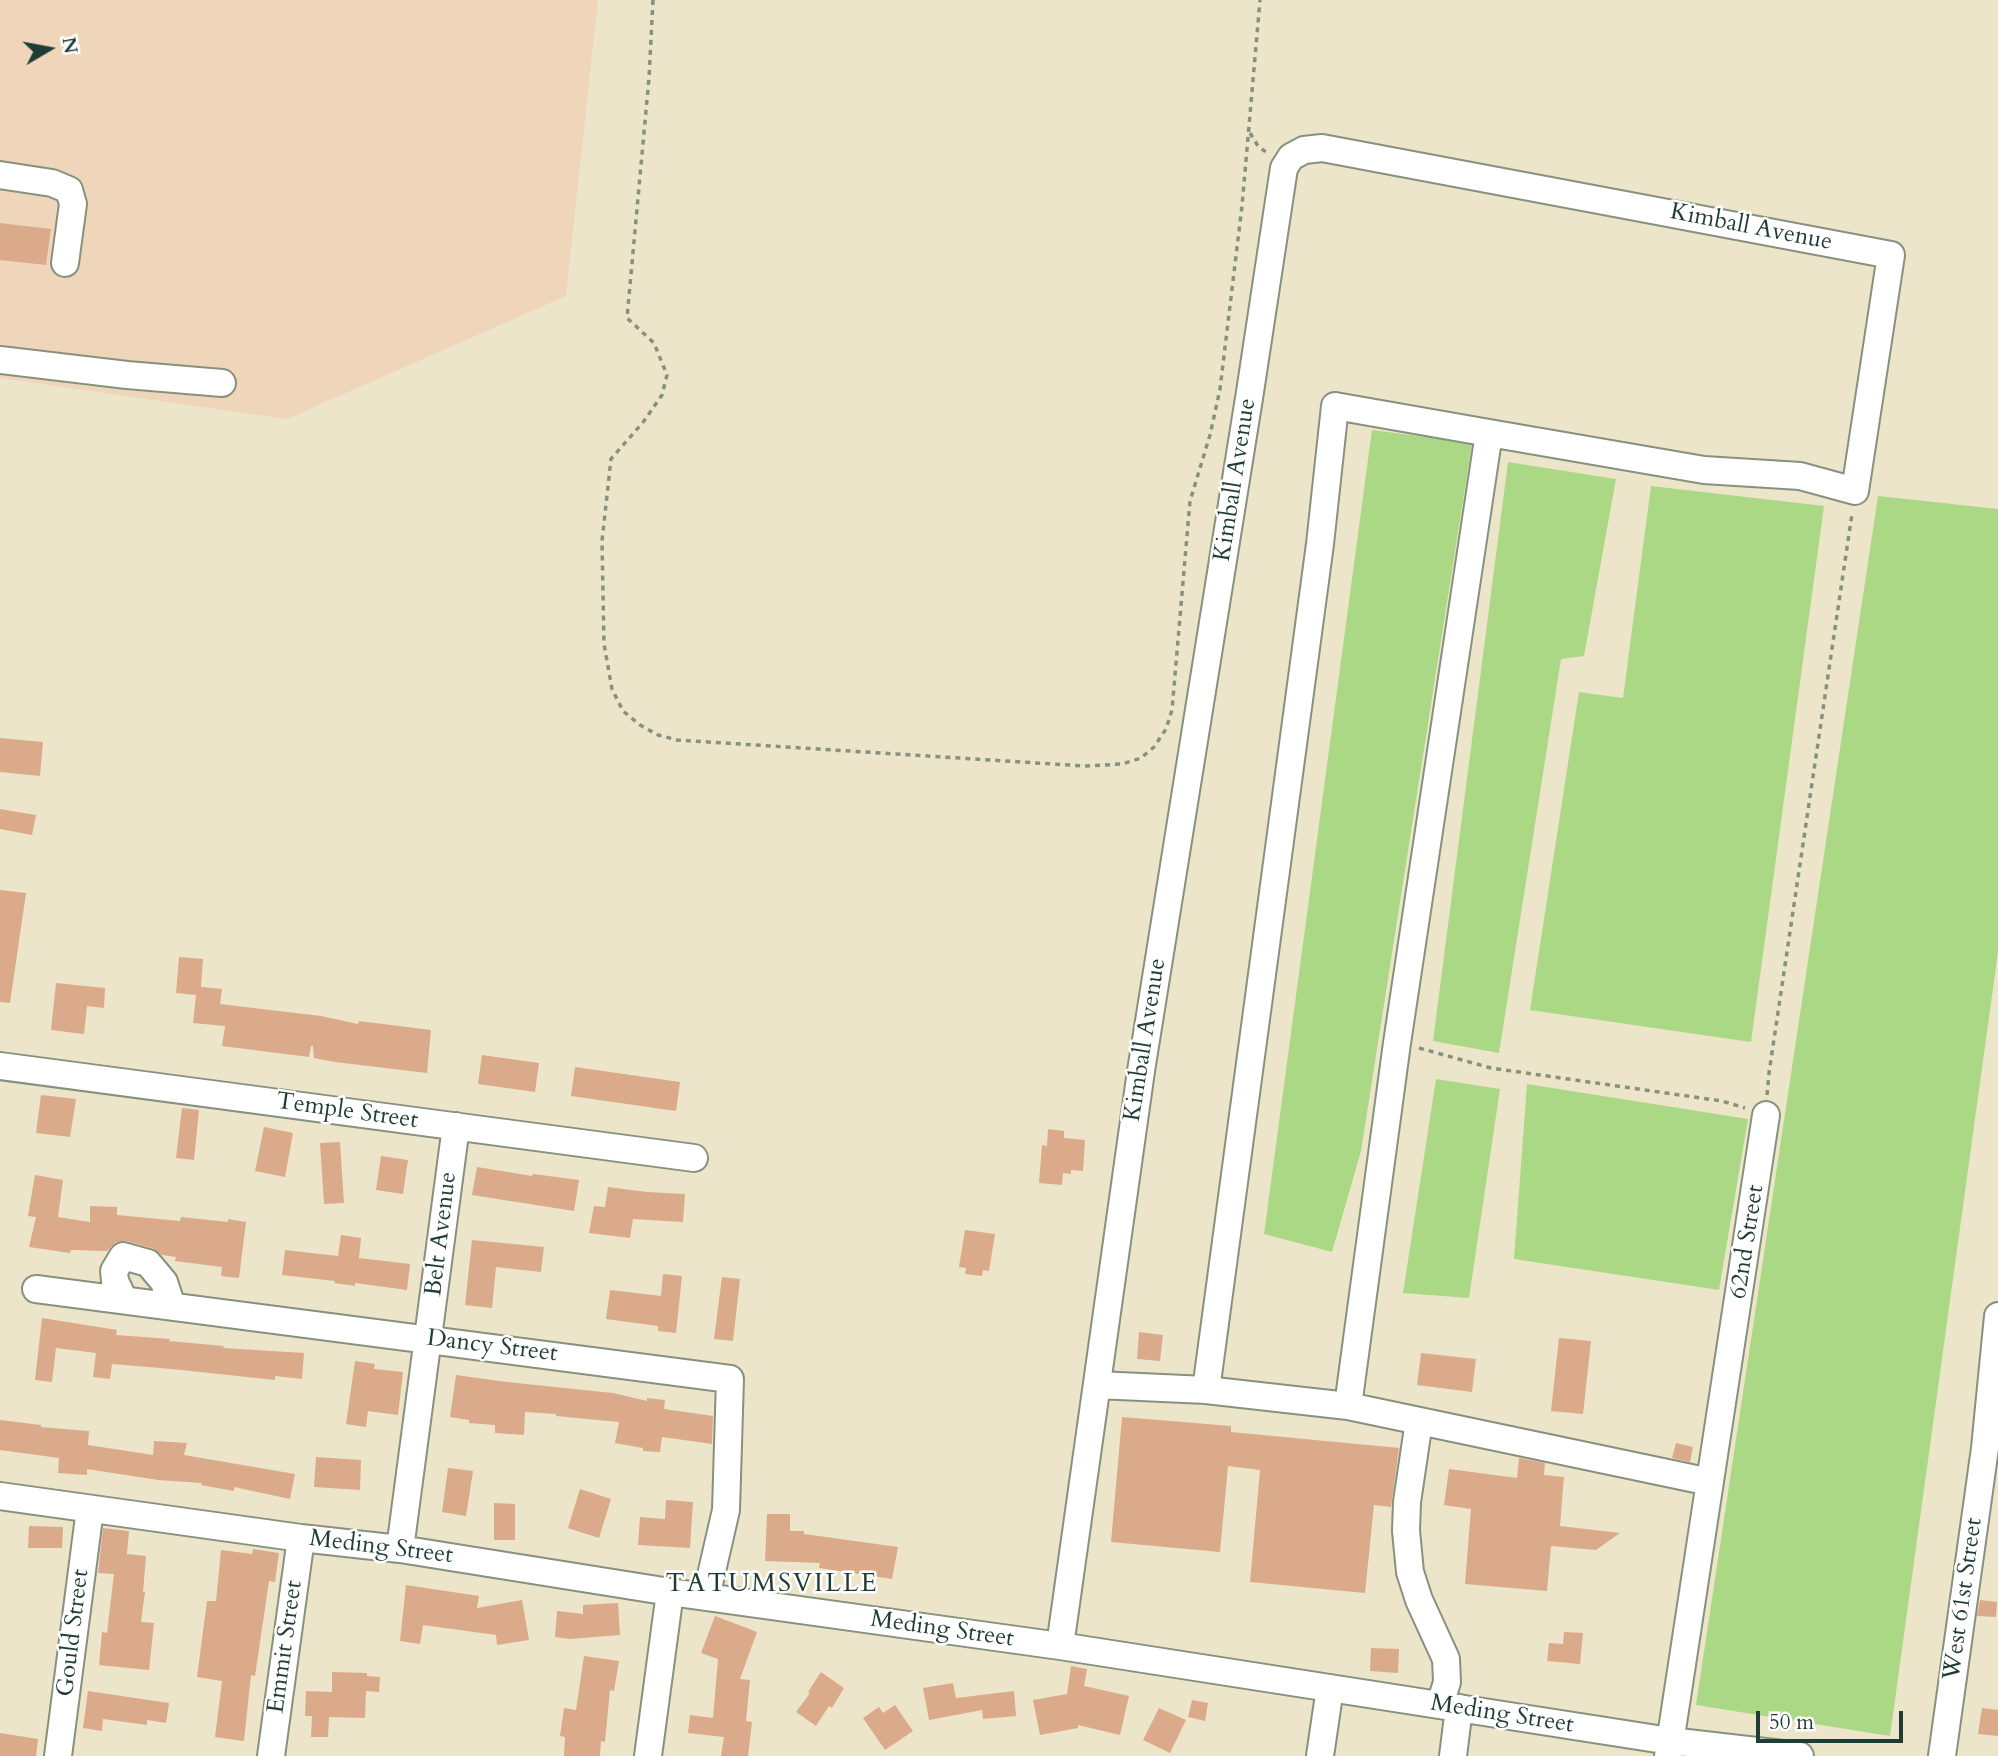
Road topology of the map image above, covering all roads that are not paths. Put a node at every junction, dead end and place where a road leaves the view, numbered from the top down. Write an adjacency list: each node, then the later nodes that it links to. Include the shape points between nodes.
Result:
1 (0, 175): 2 (street, via 69,190 73,204)
2 (65, 263)
3 (0, 360): 4 (street)
4 (222, 383)
5 (1489, 433): 15 (street, Kimball Avenue, via 1704,470 1800,476 1855,491 1891,255 1322,148 1291,157 1284,168 1141,1071); 16 (street, via 1335,406); 17 (street, via 1397,1043)
6 (0, 1066): 8 (street, Temple Street)
7 (1766, 1115): 20 (street, 62nd Street)
8 (456, 1126): 9 (street, Temple Street); 14 (street, Belt Avenue)
9 (694, 1158)
10 (36, 1289): 11 (street, Dancy Street)
11 (124, 1300): 12 (street, Dancy Street); 12 (street, via 114,1271 123,1256 148,1262 164,1282)
12 (172, 1306): 14 (street, Dancy Street)
13 (1998, 1316): 19 (street, West 61st Street)
14 (429, 1339): 24 (street, Belt Avenue); 26 (street, Dancy Street, via 730,1379 726,1510)
15 (1097, 1385): 16 (street); 27 (street, Kimball Avenue)
16 (1206, 1391): 17 (street)
17 (1348, 1406): 18 (street)
18 (1419, 1421): 20 (street); 29 (street, via 1407,1502 1410,1572 1446,1659)
19 (1991, 1448): 37 (street, West 61st Street)
20 (1710, 1482): 30 (street, 62nd Street)
21 (0, 1496): 22 (street, Meding Street)
22 (90, 1509): 23 (street, Meding Street); 31 (street, Gould Street)
23 (301, 1538): 24 (street, Meding Street); 32 (street, Emmit Street)
24 (400, 1549): 25 (street, Meding Street)
25 (670, 1592): 26 (street, Meding Street); 33 (street)
26 (706, 1597): 27 (street, Meding Street)
27 (1060, 1646): 28 (street, Meding Street)
28 (1330, 1688): 29 (street, Meding Street); 34 (street)
29 (1449, 1706): 30 (street, Meding Street); 35 (street)
30 (1669, 1748): 36 (street, Meding Street)
31 (58, 1756)
32 (271, 1756)
33 (648, 1756)
34 (1320, 1756)
35 (1453, 1756)
36 (1800, 1756)
37 (1942, 1756)

